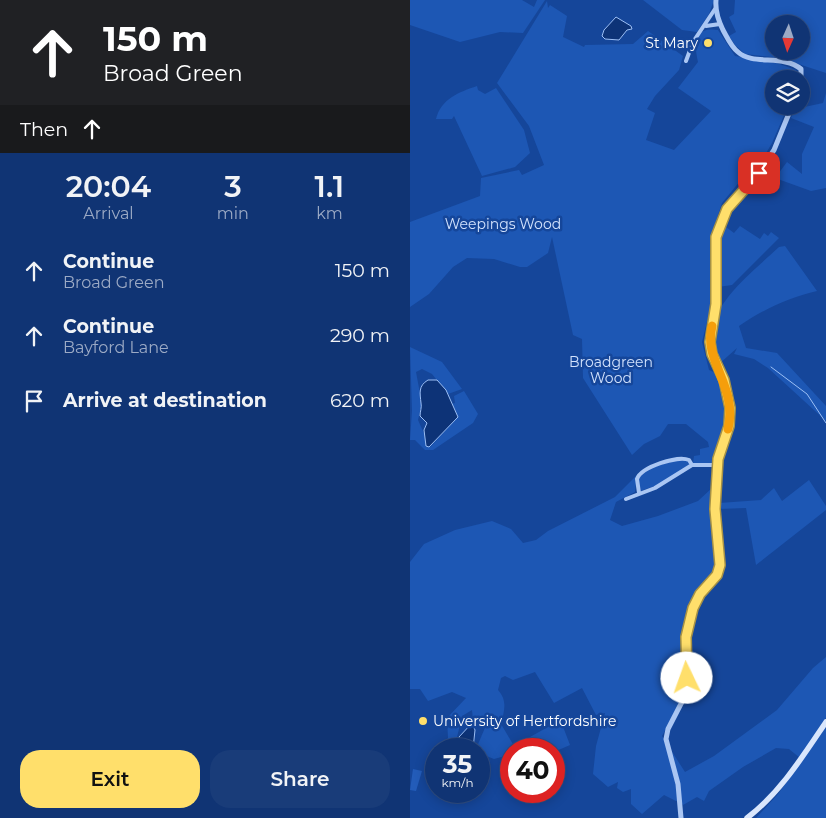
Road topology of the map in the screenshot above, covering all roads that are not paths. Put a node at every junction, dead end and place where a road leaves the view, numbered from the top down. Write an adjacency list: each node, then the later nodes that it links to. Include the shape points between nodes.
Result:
1 (716, 0): 2 (street)
2 (715, 9): 3 (street); 4 (street)
3 (720, 24): 4 (street); 6 (street, via 739,53 792,64)
4 (706, 26): 5 (street, via 693,42)
5 (686, 61)
6 (801, 70)
7 (788, 115): 8 (street, via 774,150 751,184 727,209 716,237 716,304 710,342 730,408 729,426)
8 (718, 465): 9 (street); 13 (street, via 715,524 720,568 716,578 695,603 686,637 685,696 666,739 678,784)
9 (692, 466): 10 (street); 10 (street, via 689,460 682,458 644,469 637,479)
10 (639, 494): 11 (street)
11 (626, 499)
12 (826, 722): 14 (main road, via 783,782)
13 (681, 818)
14 (747, 818)

